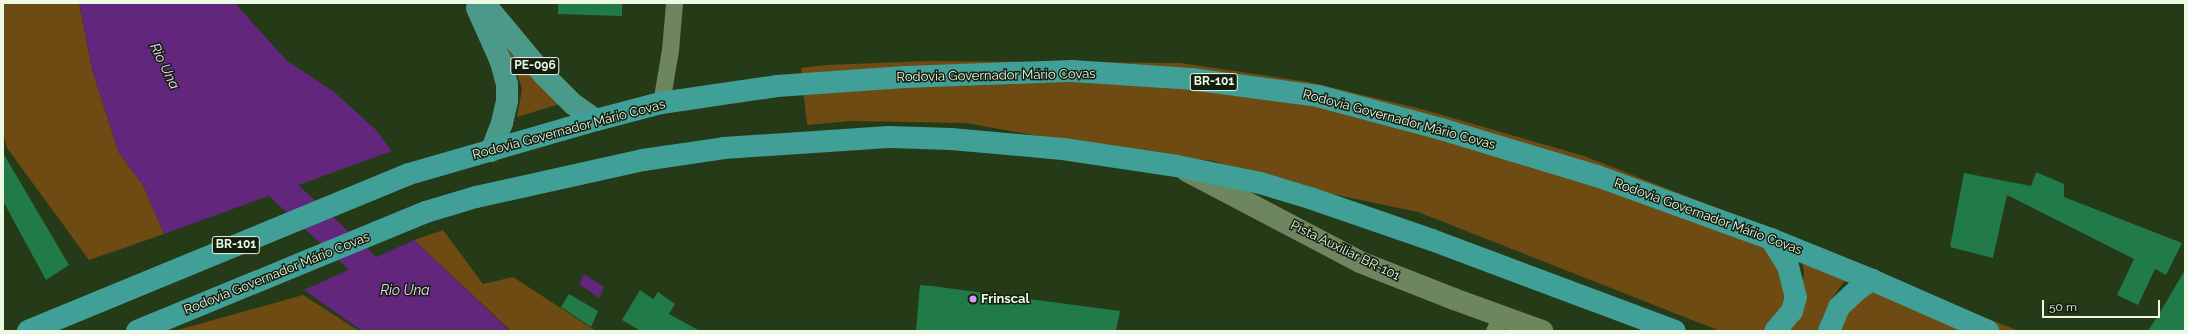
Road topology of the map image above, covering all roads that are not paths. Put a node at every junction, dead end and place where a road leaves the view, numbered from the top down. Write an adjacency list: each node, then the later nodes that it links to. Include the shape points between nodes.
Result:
1 (475, 3): 6 (main road, PE-096, via 501,62 507,84 507,101 502,123)
2 (484, 3): 5 (main road, PE-096, via 544,76 573,104)
3 (674, 3): 4 (street, via 670,50)
4 (661, 103): 5 (highway, Rodovia Governador Mário Covas / BR-101); 8 (highway, Rodovia Governador Mário Covas / BR-101, via 777,86 905,77 1072,72 1192,78 1318,96 1441,129 1597,176)
5 (596, 120): 6 (highway, Rodovia Governador Mário Covas / BR-101)
6 (491, 151): 11 (highway, Rodovia Governador Mário Covas / BR-101, via 409,174)
7 (1177, 166): 10 (main road, Pista Auxiliar BR-101, via 1360,262 1410,282); 12 (highway, Rodovia Governador Mário Covas, via 1063,150 952,139 889,137 724,148 643,160 491,193 426,212); 14 (highway, Rodovia Governador Mário Covas, via 1260,183 1310,198 1432,240)
8 (1771, 239): 9 (highway, Rodovia Governador Mário Covas / BR-101); 15 (highway, via 1788,266 1796,297 1792,311)
9 (1872, 280): 16 (highway, via 1839,306); 17 (highway, Rodovia Governador Mário Covas / BR-101)
10 (1498, 324): 13 (main road, Pista Auxiliar BR-101)
11 (28, 331)
12 (137, 331)
13 (1542, 331)
14 (1675, 331)
15 (1775, 331)
16 (1829, 331)
17 (1988, 331)

